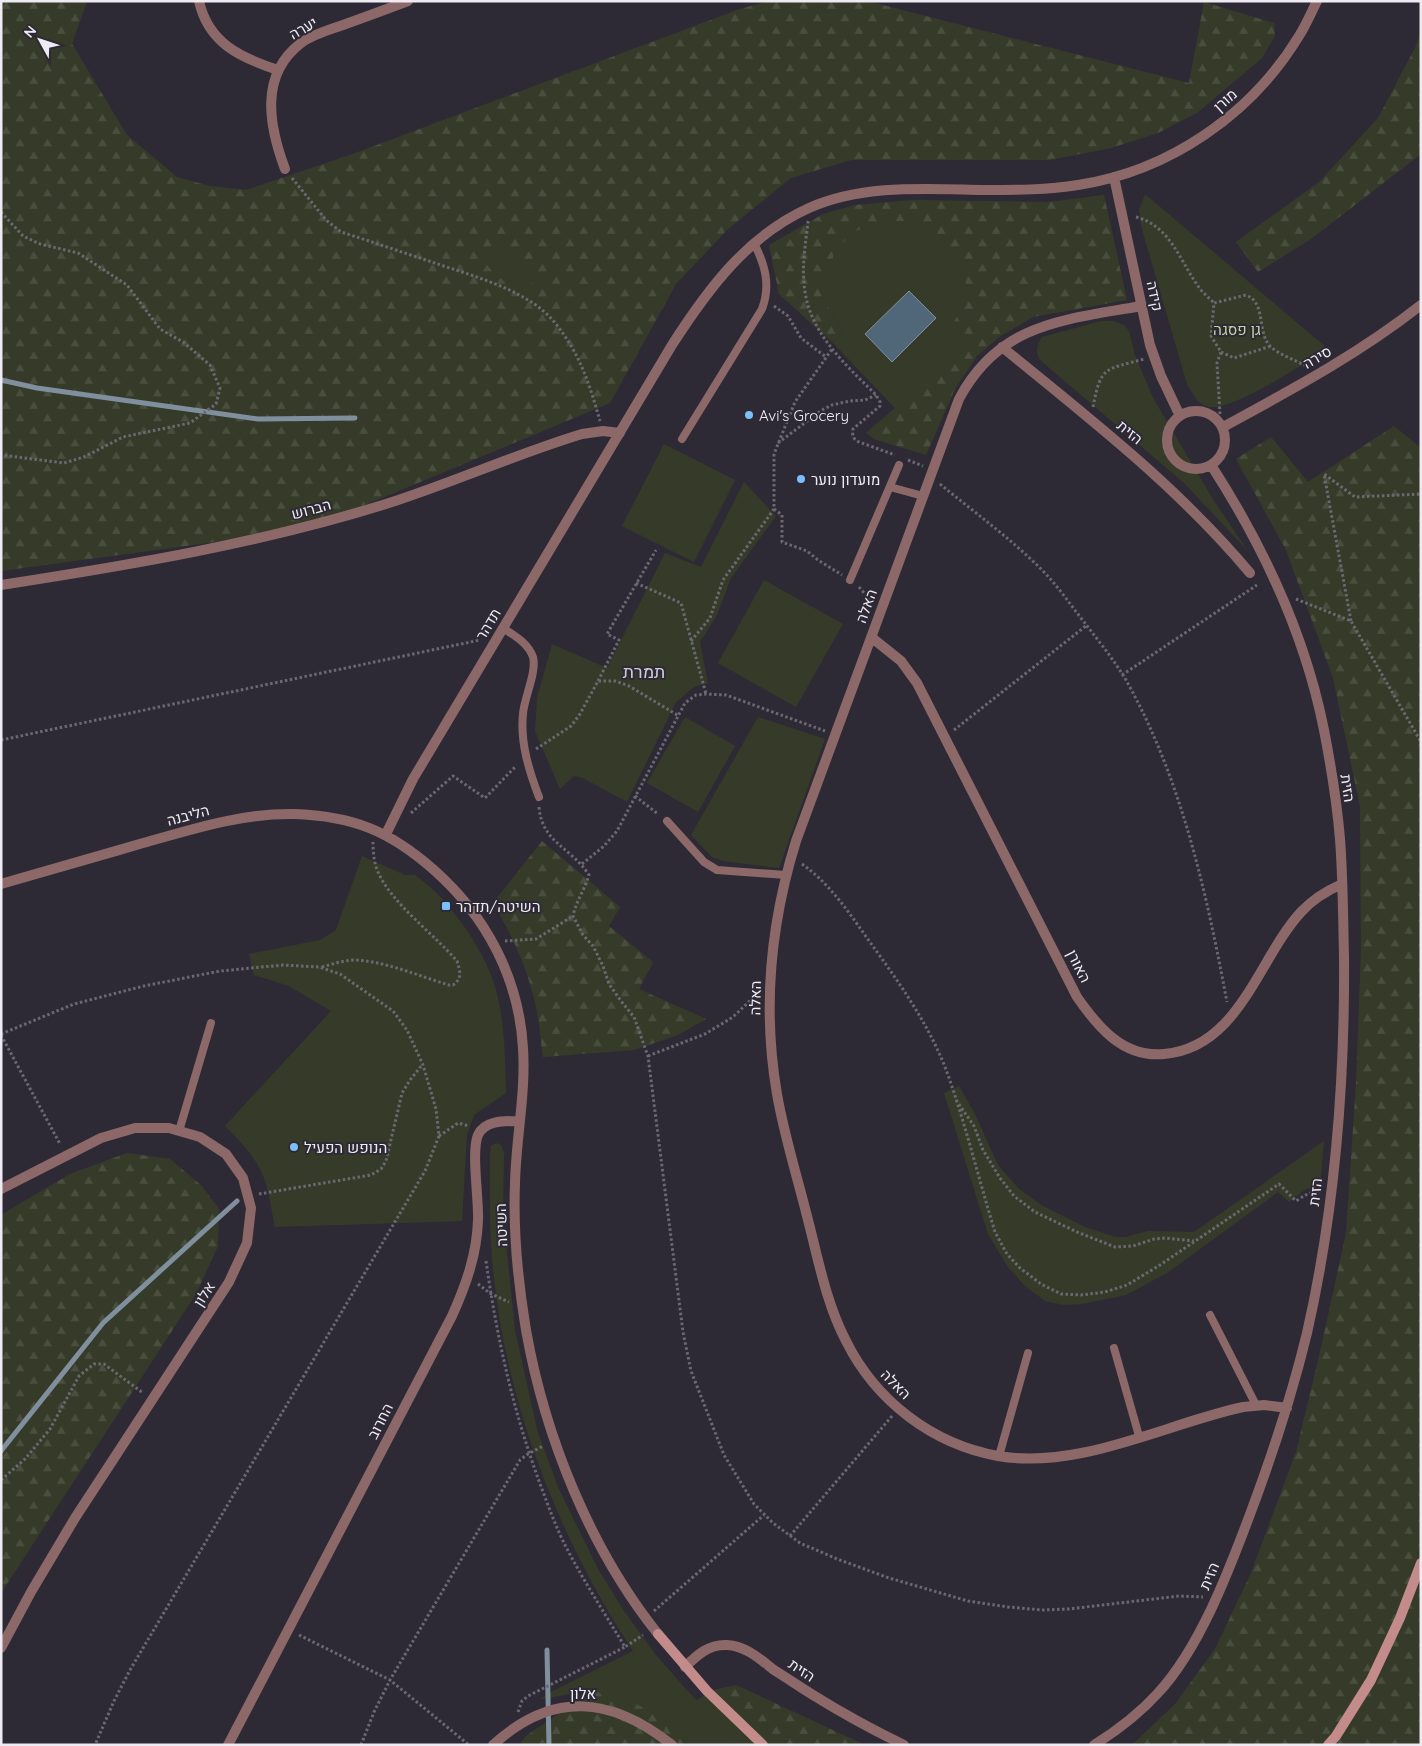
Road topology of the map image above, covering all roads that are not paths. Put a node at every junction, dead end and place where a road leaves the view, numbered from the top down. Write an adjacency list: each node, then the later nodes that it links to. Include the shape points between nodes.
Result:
1 (199, 1): 4 (street, via 209,28 219,39 252,61)
2 (408, 1): 4 (street, יערה, via 302,42)
3 (1317, 1): 6 (street, מורן, via 1299,36 1265,82 1226,121 1181,151)
4 (278, 70): 5 (street, via 270,108 274,135)
5 (285, 169)
6 (1114, 177): 7 (street, מורן, via 1078,185 1021,190 876,191 842,197); 10 (street, קידה)
7 (810, 208): 8 (street, תדהר, via 779,224)
8 (754, 243): 14 (street, תדהר, via 724,272 698,305); 15 (lane, via 766,273 766,300)
9 (1421, 305): 13 (street, סירה, via 1368,344 1319,374)
10 (1141, 306): 11 (street, האלה, via 1057,322 1020,336); 12 (street, קידה, via 1154,356)
11 (1002, 347): 19 (street, האלה, via 978,368 959,399); 20 (street, הזית, via 1176,492)
12 (1180, 416): 13 (street, via 1201,411); 17 (street, via 1174,420 1166,438 1171,457 1187,468 1196,470)
13 (1222, 425): 17 (street, via 1225,447)
14 (620, 433): 22 (street, הברוש, via 603,431 575,436 395,501 318,524 204,550); 23 (street, תדהר)
15 (682, 439)
16 (899, 466): 18 (lane)
17 (1211, 466): 30 (street, הזית, via 1256,540 1297,632 1323,728 1340,839)
18 (890, 487): 19 (lane); 21 (lane)
19 (923, 496): 24 (street, האלה)
20 (1250, 573)
21 (850, 580)
22 (1, 585)
23 (500, 632): 25 (lane, via 525,643 533,658 523,714 523,733 530,774); 27 (street, תדהר, via 413,779)
24 (871, 637): 28 (street, האלה); 30 (street, האורן, via 907,667 917,683 1077,996 1094,1021 1113,1039 1133,1050 1155,1055 1177,1053 1199,1045 1219,1030 1238,1008 1295,920 1313,901)
25 (539, 796)
26 (667, 821): 28 (lane, via 704,862 717,870)
27 (386, 834): 29 (street, הליבנה, via 341,819 316,816 238,818); 32 (street, השיטה, via 449,884 474,912 494,942 509,976 519,1011 523,1050)
28 (786, 875): 41 (street, האלה, via 775,928 769,983 770,1030 777,1095 830,1301 845,1340 866,1375 898,1409 924,1429 960,1446)
29 (1, 884)
30 (1342, 884): 39 (street, הזית, via 1343,1038 1330,1194 1315,1295)
31 (211, 1023): 33 (lane)
32 (519, 1121): 43 (street, השיטה, via 514,1211 517,1258 537,1379 555,1440 584,1512 604,1552); 46 (street, החרוב, via 495,1122 478,1135 475,1148 477,1234 468,1276 452,1316)
33 (179, 1131): 34 (street, אלון, via 135,1128 101,1138); 44 (street, אלון, via 200,1137 226,1154 243,1178 251,1208 247,1243 229,1282 60,1543)
34 (1, 1189)
35 (1210, 1315): 38 (lane)
36 (1114, 1348): 40 (lane)
37 (1028, 1353): 41 (lane)
38 (1256, 1405): 39 (street, האלה); 40 (street, האלה)
39 (1287, 1408): 51 (street, הזית, via 1260,1489 1216,1598 1190,1649 1160,1692 1126,1725)
40 (1139, 1436): 41 (street, האלה, via 1087,1452 1042,1458)
41 (999, 1456)
42 (1421, 1563): 52 (main road, via 1372,1680)
43 (656, 1631): 45 (main road)
44 (1, 1648)
45 (685, 1667): 49 (main road); 50 (street, הזית, via 710,1647 737,1646 833,1707)
46 (228, 1745)
47 (494, 1745): 48 (street, אלון, via 513,1729 541,1714 562,1708 590,1706 630,1717)
48 (672, 1745)
49 (763, 1745)
50 (904, 1745)
51 (1094, 1745)
52 (1328, 1745)

